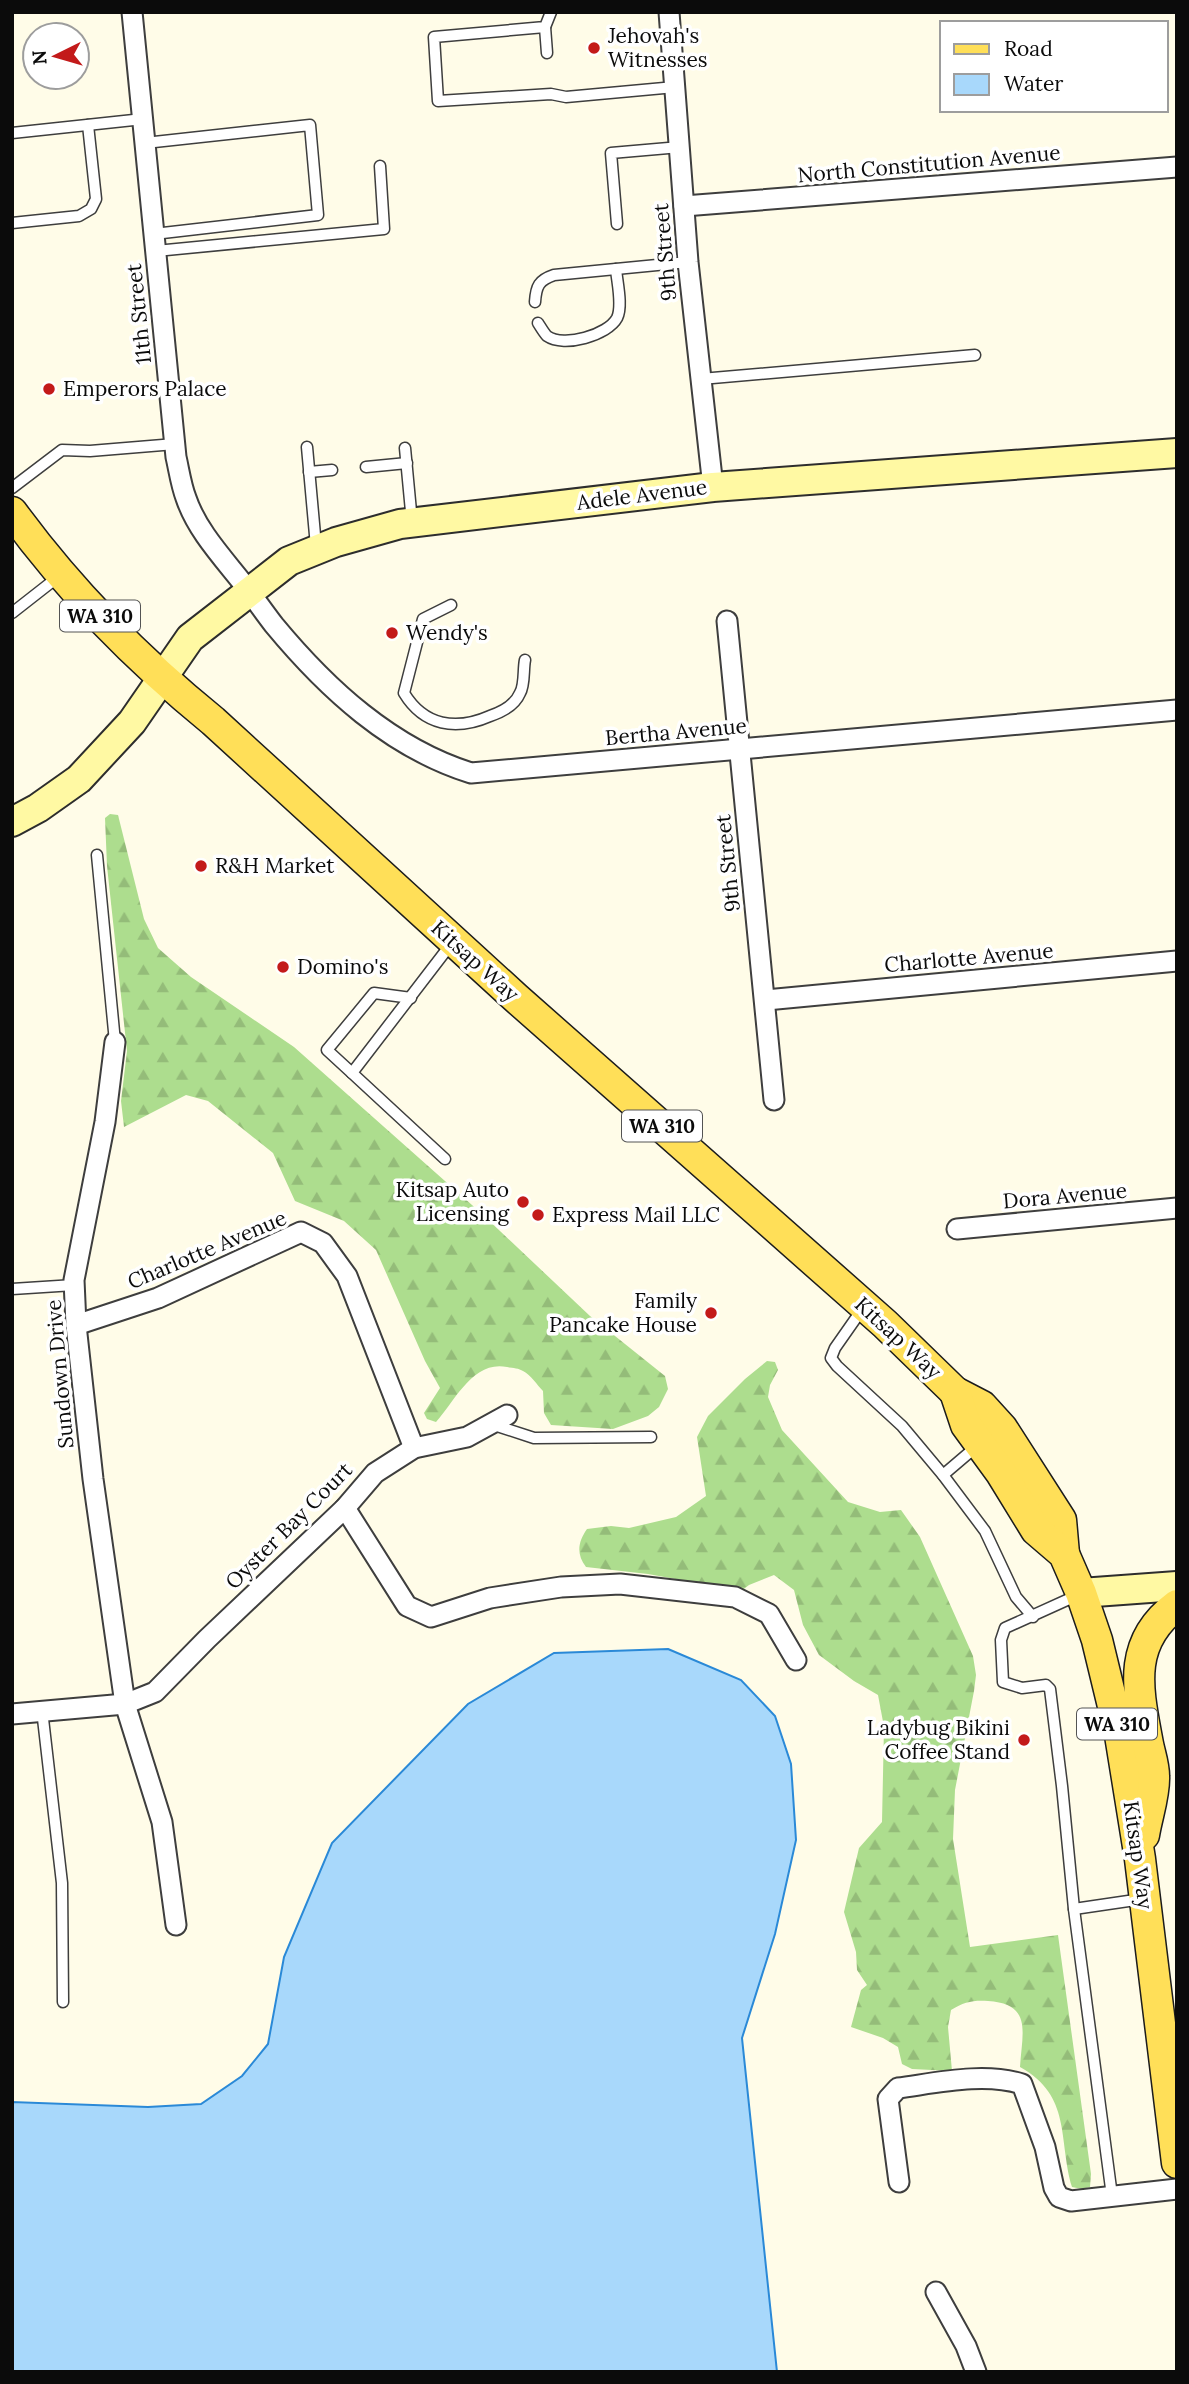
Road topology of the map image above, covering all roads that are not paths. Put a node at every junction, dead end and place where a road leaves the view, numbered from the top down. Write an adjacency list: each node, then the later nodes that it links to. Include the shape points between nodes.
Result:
1 (132, 12): 7 (street, 11th Street)
2 (551, 12): 4 (lane)
3 (669, 12): 6 (street, 9th Street)
4 (545, 27): 5 (lane); 6 (lane, via 433,37 438,99)
5 (547, 53)
6 (675, 88): 11 (street, 9th Street)
7 (143, 119): 8 (lane); 10 (street, 11th Street)
8 (88, 125): 9 (lane); 15 (lane, via 96,199 91,209 79,216)
9 (12, 133)
10 (145, 143): 17 (street, 11th Street); 17 (lane, via 310,125 318,215)
11 (680, 146): 14 (street, 9th Street); 16 (lane, via 611,153)
12 (380, 166): 17 (lane, via 384,229)
13 (1177, 167): 14 (street, North Constitution Avenue)
14 (684, 206): 18 (street, 9th Street)
15 (12, 223)
16 (617, 223)
17 (155, 243): 24 (street, 11th Street)
18 (688, 262): 19 (lane); 23 (street, 9th Street)
19 (616, 268): 20 (lane, via 542,279); 21 (lane, via 619,312 601,333 558,340 547,336)
20 (535, 302)
21 (538, 323)
22 (975, 355): 23 (lane)
23 (701, 379): 32 (street, 9th Street)
24 (175, 444): 33 (lane, via 62,450); 38 (street, 11th Street, via 186,499 212,545)
25 (307, 447): 31 (lane)
26 (405, 447): 28 (lane)
27 (1177, 453): 32 (main road, Adele Avenue)
28 (407, 463): 29 (lane); 35 (lane)
29 (366, 467)
30 (332, 470): 31 (lane)
31 (309, 472): 36 (lane)
32 (713, 487): 35 (main road, Adele Avenue)
33 (12, 488)
34 (12, 512): 37 (main road, Kitsap Way / WA 310)
35 (412, 523): 36 (main road, Adele Avenue)
36 (316, 550): 38 (main road, Adele Avenue, via 289,561)
37 (61, 574): 40 (lane); 43 (main road, Kitsap Way / WA 310)
38 (249, 591): 43 (main road, Adele Avenue, via 190,638); 45 (street, Bertha Avenue, via 308,664 374,724 442,764 471,773)
39 (451, 605): 42 (lane, via 423,620 404,693 412,707 433,721 457,725 505,710 521,692)
40 (12, 613)
41 (727, 621): 45 (street, 9th Street)
42 (524, 660)
43 (161, 679): 46 (main road, Adele Avenue, via 132,722 79,779); 48 (main road, Kitsap Way / WA 310)
44 (1177, 710): 45 (street, Bertha Avenue)
45 (740, 750): 51 (street, 9th Street)
46 (12, 822)
47 (97, 855): 52 (lane)
48 (453, 941): 50 (lane); 60 (main road, Kitsap Way / WA 310)
49 (1177, 961): 51 (street, Charlotte Avenue)
50 (411, 998): 53 (lane); 53 (lane, via 374,993 327,1050)
51 (766, 1000): 54 (street, 9th Street)
52 (115, 1042): 58 (street, Sundown Drive)
53 (352, 1073): 55 (lane)
54 (774, 1100)
55 (445, 1159)
56 (1177, 1208): 57 (street, Dora Avenue)
57 (957, 1228)
58 (74, 1285): 59 (lane); 61 (street, Sundown Drive)
59 (12, 1289)
60 (865, 1306): 62 (main road, Kitsap Way / WA 310); 67 (lane, via 831,1358 902,1426)
61 (76, 1325): 66 (street, Charlotte Avenue, via 158,1298 301,1232 323,1243 348,1276); 75 (street, Sundown Drive)
62 (955, 1392): 65 (main road, Kitsap Way / WA 310, via 966,1424); 69 (main road, Kitsap Way / WA 310, via 982,1406 1028,1466 1061,1520)
63 (499, 1419): 64 (lane, via 534,1438); 66 (street, Oyster Bay Court, via 467,1437)
64 (651, 1437)
65 (980, 1443): 67 (lane); 69 (main road, Kitsap Way / WA 310, via 1037,1530)
66 (414, 1448): 68 (street, Oyster Bay Court, via 375,1473)
67 (943, 1475): 73 (lane, via 985,1531 1016,1597)
68 (345, 1508): 74 (street, via 407,1606 431,1617 490,1598 561,1587 620,1584 734,1597 769,1614); 75 (street, Oyster Bay Court, via 155,1692)
69 (1064, 1555): 71 (main road, Kitsap Way / WA 310)
70 (1177, 1586): 71 (main road)
71 (1081, 1593): 73 (lane); 78 (main road, Kitsap Way / WA 310, via 1120,1735)
72 (1177, 1605): 78 (main road, via 1146,1641 1138,1672 1154,1776)
73 (1034, 1617): 80 (lane, via 1005,1629 1001,1640 1003,1682 1050,1689)
74 (796, 1660)
75 (125, 1704): 76 (street); 81 (street, Sundown Drive, via 162,1822)
76 (42, 1710): 77 (street); 82 (lane, via 62,1883)
77 (12, 1714)
78 (1140, 1859): 79 (main road, Kitsap Way / WA 310)
79 (1144, 1898): 80 (lane); 83 (main road, Kitsap Way / WA 310)
80 (1074, 1909): 87 (lane)
81 (176, 1925)
82 (63, 2002)
83 (1170, 2050): 84 (main road, Kitsap Way / WA 310)
84 (1177, 2163)
85 (899, 2182): 87 (street, via 888,2099 898,2088 1008,2080 1021,2084 1030,2104 1059,2197)
86 (1177, 2189): 87 (street)
87 (1112, 2196)
88 (936, 2292): 89 (street)
89 (976, 2372)

